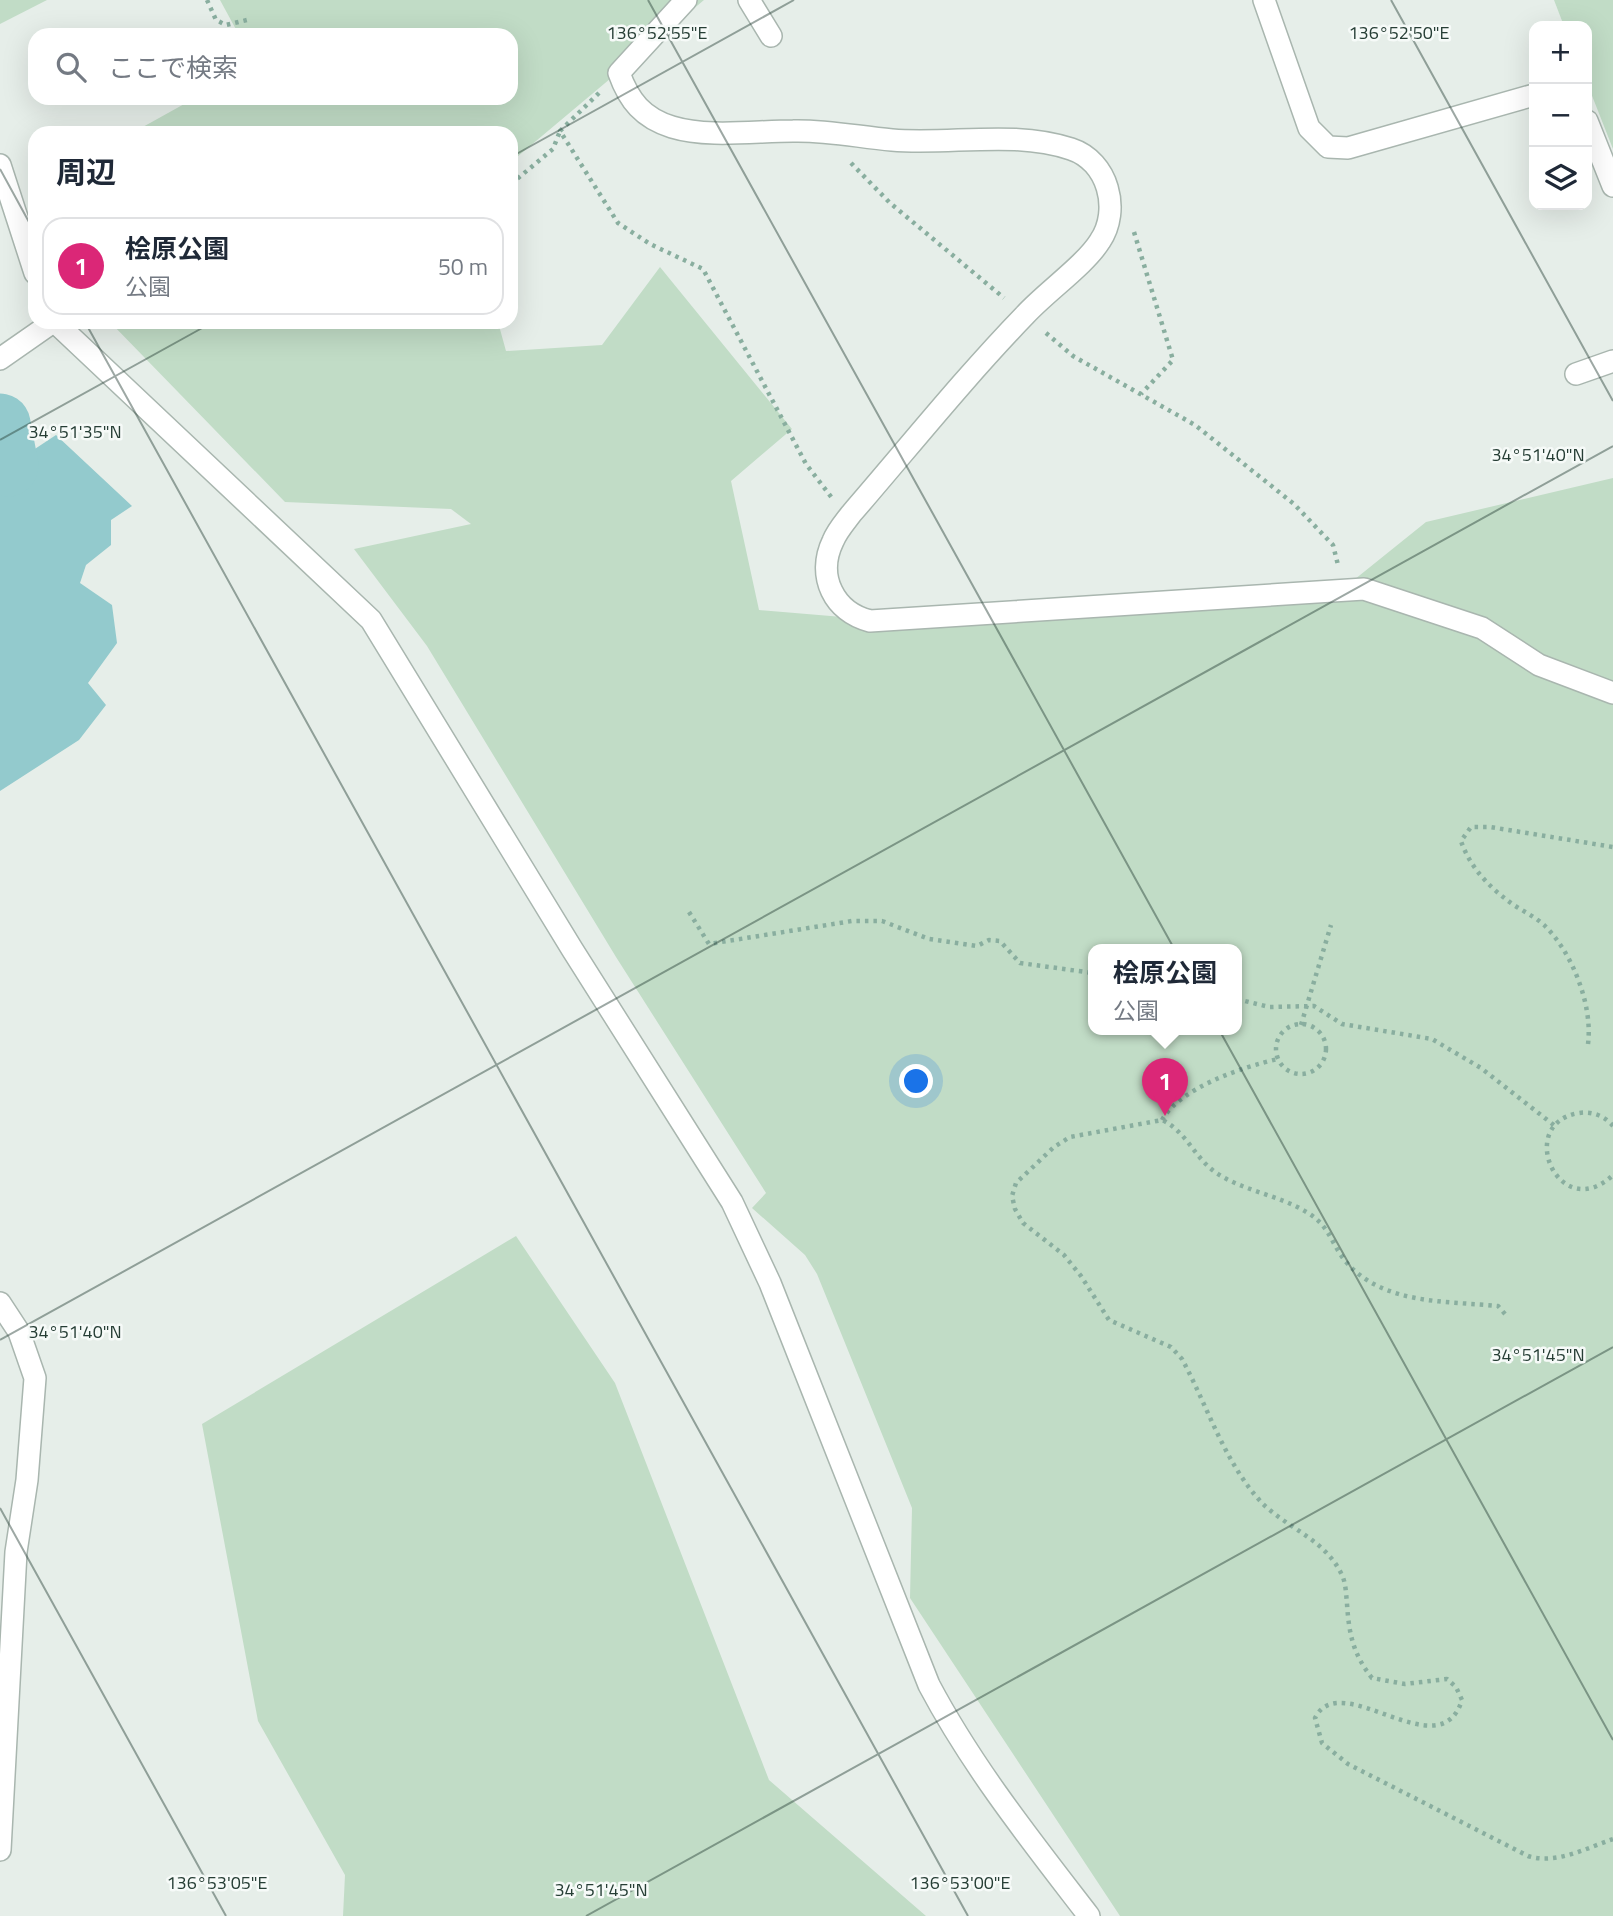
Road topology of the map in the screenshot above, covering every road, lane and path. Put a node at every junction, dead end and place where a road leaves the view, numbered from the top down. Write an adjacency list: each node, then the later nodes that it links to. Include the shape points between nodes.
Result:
1 (207, 0): 5 (path, via 216,20 226,25)
2 (686, 0): 7 (street)
3 (749, 0): 6 (street)
4 (1264, 0): 8 (street, via 1309,128 1328,146 1348,148)
5 (251, 19)
6 (771, 36)
7 (619, 74): 9 (street, via 635,107 674,128); 10 (path)
8 (1529, 95)
9 (829, 130): 17 (path, via 830,142 890,203); 17 (street, via 892,140 1045,142 1074,150 1094,165 1110,189 1111,212 1101,240)
10 (560, 131): 13 (path, via 553,149); 24 (path, via 618,223 703,269 806,464 831,497)
11 (1592, 134): 14 (street)
12 (0, 165): 16 (street)
13 (518, 178)
14 (1613, 186)
15 (1134, 230): 23 (path, via 1173,360)
16 (28, 251)
17 (1025, 314): 23 (path, via 1073,356); 24 (street)
18 (44, 329): 20 (street)
19 (61, 329): 45 (street, via 371,620 732,1202 770,1283 929,1685 951,1726)
20 (0, 359)
21 (1613, 361): 22 (street)
22 (1576, 374)
23 (1141, 394): 25 (path, via 1195,425 1294,504 1332,545 1340,572)
24 (852, 514): 25 (street, via 833,539 826,574 844,610 870,621)
25 (1339, 590): 26 (street, via 1364,589 1482,628 1539,666)
26 (1613, 693)
27 (1613, 847): 34 (path, via 1490,827 1471,827 1461,841 1476,871 1507,901 1542,923 1561,944 1583,996 1590,1025)
28 (689, 912): 30 (path, via 709,944 852,921 882,921 929,939 977,947 989,940 1000,941 1020,963)
29 (1331, 925): 32 (path)
30 (1088, 972)
31 (1242, 1000): 32 (path, via 1269,1007)
32 (1305, 1005): 33 (path); 37 (path, via 1342,1024 1432,1039 1481,1068)
33 (1301, 1025): 35 (path, via 1282,1034 1277,1042); 35 (path, via 1317,1030 1323,1038 1323,1061 1315,1071 1303,1074 1291,1073)
34 (1588, 1044)
35 (1278, 1059): 36 (path, via 1214,1081 1169,1108)
36 (1163, 1120): 41 (path, via 1174,1125 1216,1173 1288,1202 1322,1222 1346,1262 1364,1277 1416,1298 1498,1306); 43 (path, via 1085,1133 1054,1147 1016,1183 1015,1209 1023,1223 1064,1255 1082,1276 1109,1320 1171,1347 1182,1359 1227,1454 1247,1483 1263,1504 1319,1545 1342,1574 1353,1649 1372,1678 1405,1684 1447,1679 1462,1700 1449,1719 1420,1725 1363,1706 1329,1704 1315,1718 1322,1743 1348,1764 1541,1860)
37 (1555, 1126): 38 (path, via 1581,1112 1596,1114); 39 (path, via 1546,1149 1548,1162 1562,1182 1584,1189)
38 (1613, 1126)
39 (1613, 1175)
40 (0, 1303): 42 (street, via 19,1332 35,1378 27,1480)
41 (1505, 1314)
42 (8, 1556): 44 (street)
43 (1613, 1839)
44 (0, 1850)
45 (1089, 1916)

